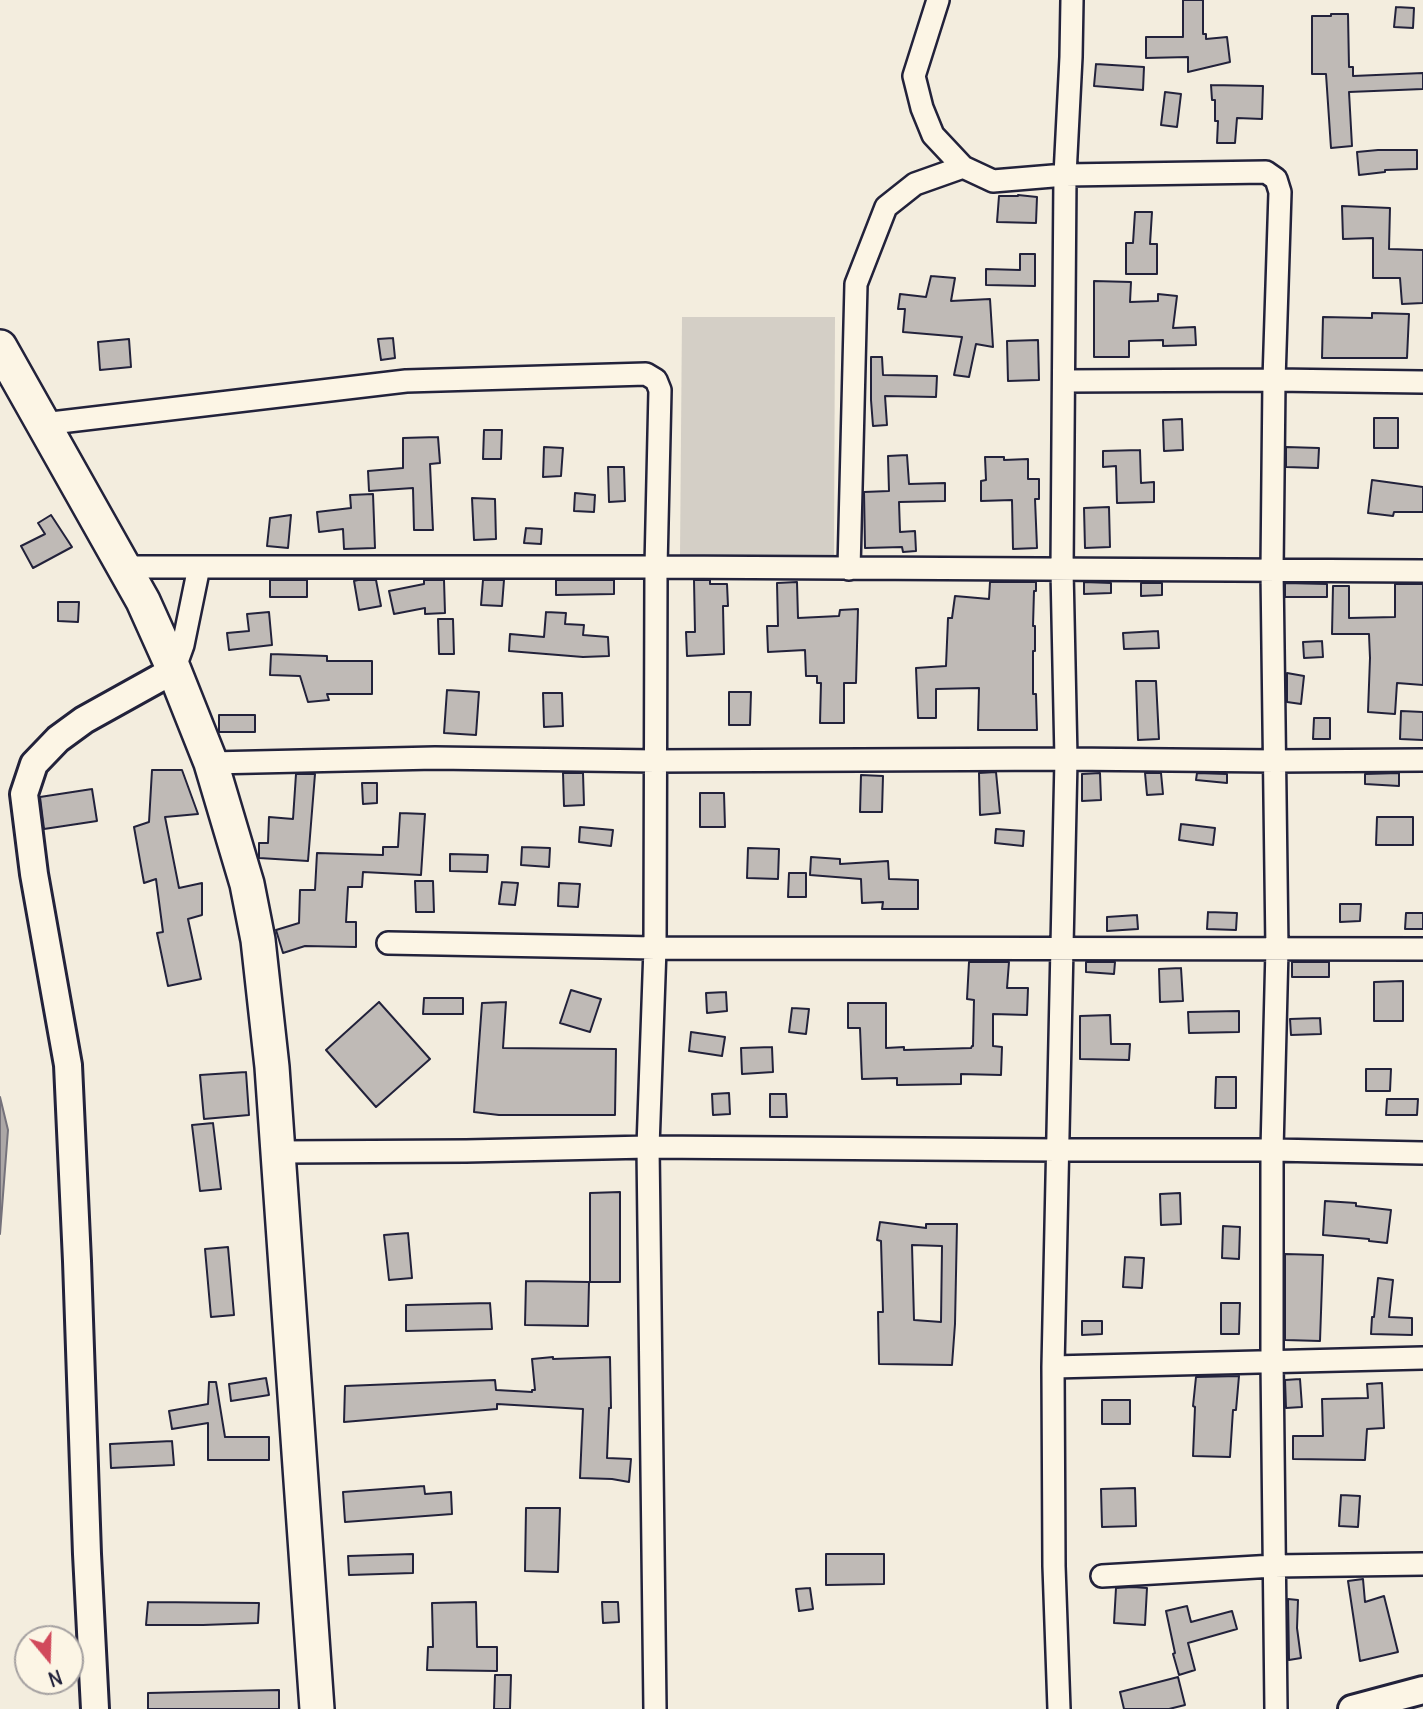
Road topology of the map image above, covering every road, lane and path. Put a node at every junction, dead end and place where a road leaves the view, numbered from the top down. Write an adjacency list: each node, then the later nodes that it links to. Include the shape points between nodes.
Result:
1 (938, 0): 3 (street, via 914,76 933,135)
2 (1072, 0): 4 (street)
3 (963, 167): 4 (street, via 993,181); 13 (street, via 915,184 886,207 856,284)
4 (1065, 176): 6 (street, via 1266,172 1276,178 1280,192); 7 (street)
5 (0, 347): 9 (main road)
6 (1274, 380): 7 (street); 8 (street); 15 (street)
7 (1064, 382): 14 (street)
8 (1423, 382)
9 (43, 424): 10 (main road); 12 (street, via 406,381 646,374 656,380 660,390)
10 (125, 567): 11 (street); 17 (main road)
11 (199, 567): 12 (street); 17 (street)
12 (656, 567): 13 (street); 20 (street)
13 (849, 569): 14 (street)
14 (1062, 570): 15 (street); 18 (street)
15 (1272, 571): 16 (street); 21 (street)
16 (1423, 571)
17 (174, 670): 22 (main road); 40 (street, via 58,739 34,764 24,794 68,1065)
18 (1066, 759): 20 (street); 21 (street); 24 (street)
19 (1423, 760): 21 (street)
20 (655, 761): 22 (street, via 435,758); 25 (street)
21 (1275, 761): 26 (street)
22 (211, 763): 31 (main road, via 247,884 258,940)
23 (388, 943): 25 (street)
24 (1063, 947): 25 (street); 26 (street); 29 (street)
25 (655, 948): 28 (street)
26 (1277, 949): 27 (street); 30 (street)
27 (1423, 949)
28 (648, 1147): 29 (street); 31 (street); 42 (street)
29 (1056, 1150): 30 (street); 35 (street)
30 (1272, 1150): 32 (street); 34 (street)
31 (280, 1152): 41 (main road)
32 (1423, 1153)
33 (1423, 1358): 34 (street)
34 (1272, 1361): 35 (street); 37 (street)
35 (1053, 1367): 43 (street)
36 (1423, 1564): 37 (street)
37 (1274, 1566): 38 (street); 44 (street)
38 (1102, 1576)
39 (1423, 1690): 45 (street)
40 (95, 1709)
41 (317, 1709)
42 (656, 1709)
43 (1059, 1709)
44 (1276, 1709)
45 (1352, 1709)

